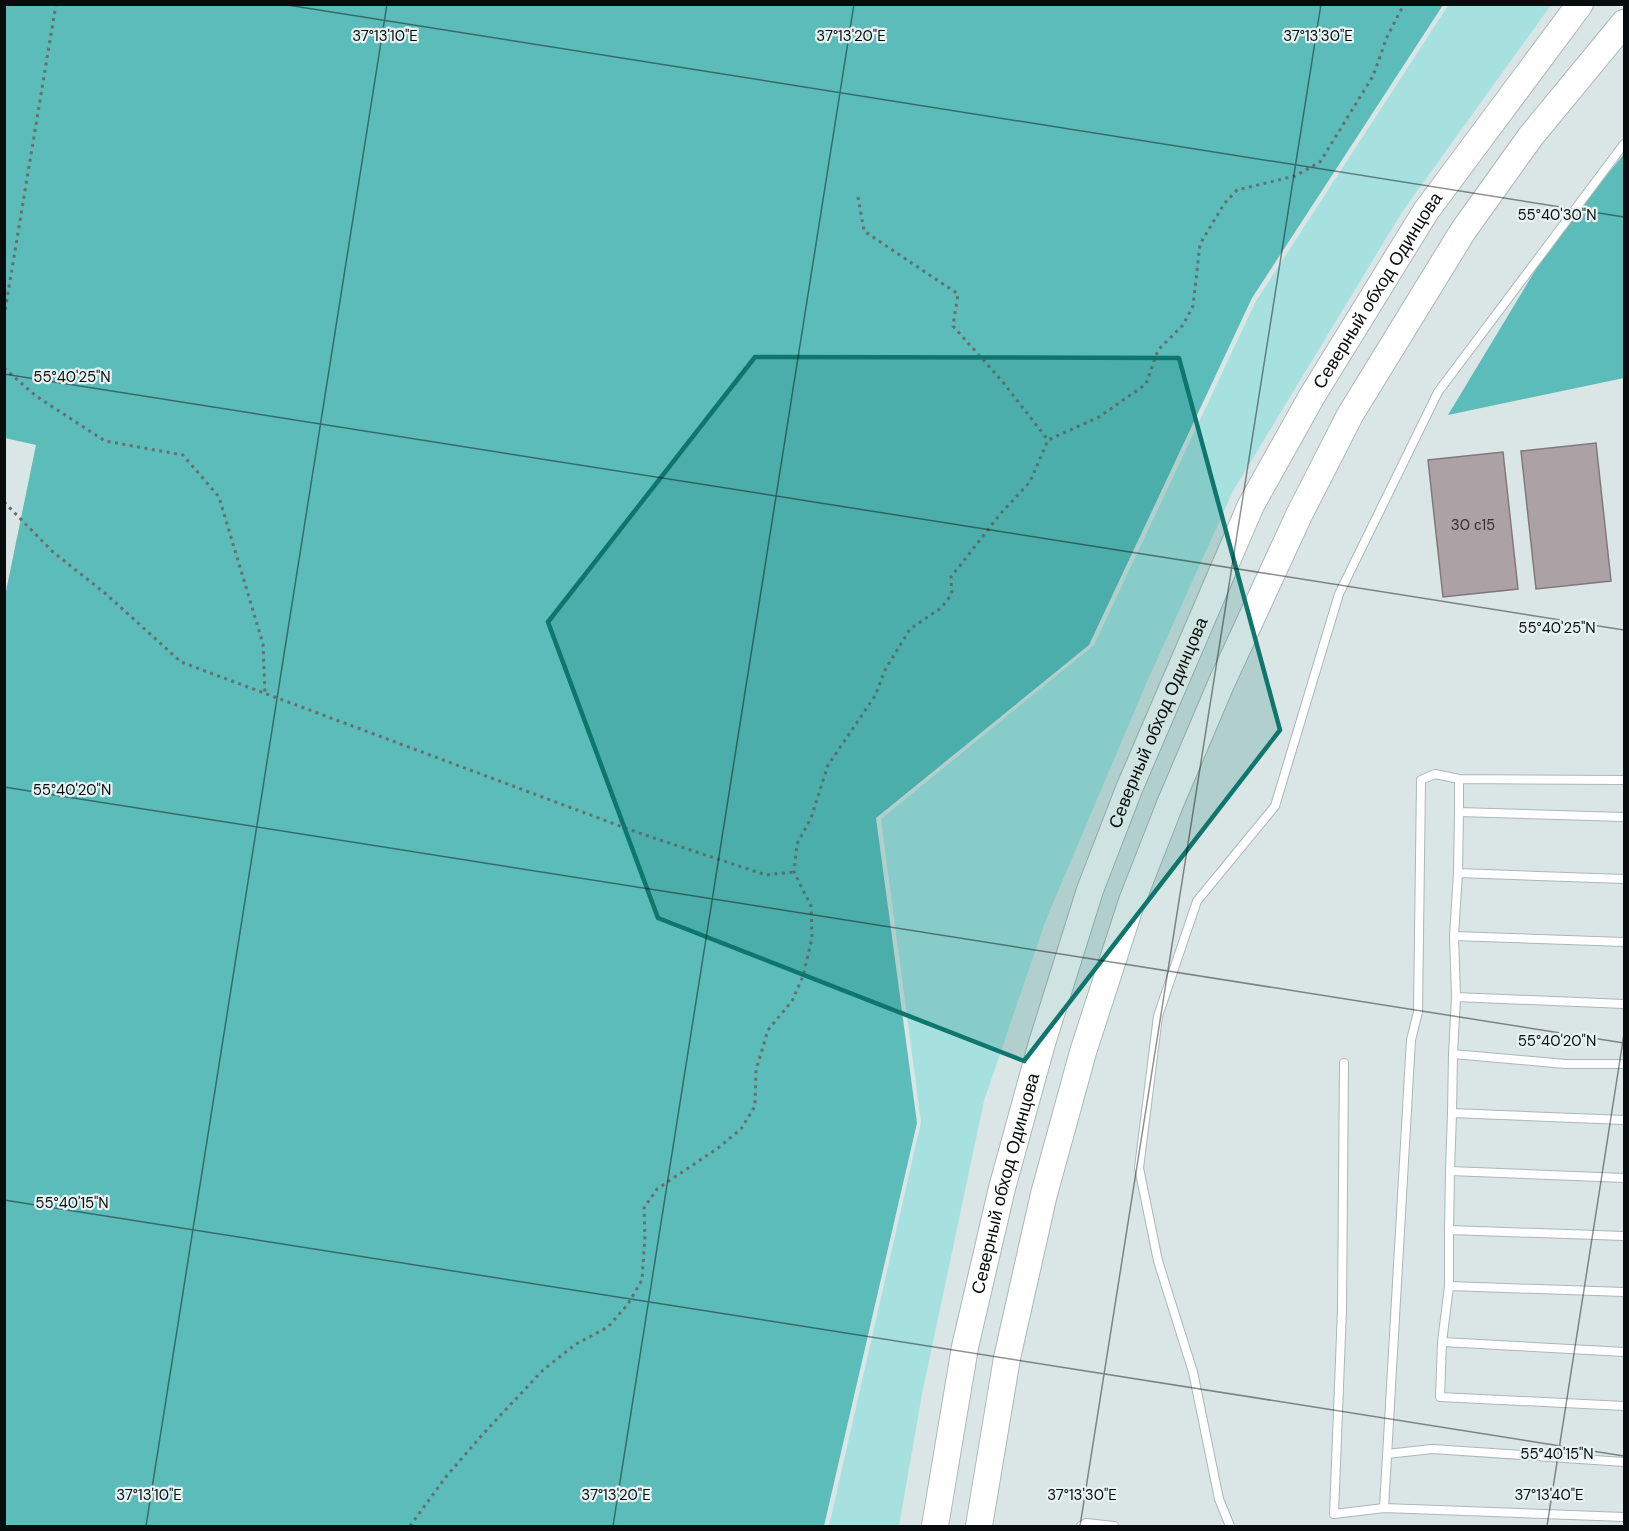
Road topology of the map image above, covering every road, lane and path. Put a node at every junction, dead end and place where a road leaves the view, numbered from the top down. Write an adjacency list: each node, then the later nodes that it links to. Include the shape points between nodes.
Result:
1 (56, 4): 7 (path)
2 (1404, 4): 9 (path, via 1372,76 1320,162 1295,176 1237,189 1224,204 1200,244 1193,306 1183,325 1158,350 1146,384 1100,417)
3 (1580, 4): 42 (highway, Северный обход Одинцова, via 1426,211 1312,396 1251,505 1129,789 1090,890 1002,1188 965,1347)
4 (1624, 23): 43 (highway, via 1531,136 1463,231 1350,415 1221,684 1132,901 1083,1052 1044,1194 1006,1358)
5 (1624, 144): 46 (lane, via 1438,392 1339,594 1275,806 1197,901 1158,1016 1139,1167 1158,1261 1193,1372 1219,1498)
6 (858, 197): 9 (path, via 864,231 958,294 953,326)
7 (4, 317)
8 (4, 368): 11 (path, via 36,396 105,441 183,455 219,497 263,644)
9 (1048, 440): 16 (path, via 1030,482 951,577 952,594 941,608 910,629 885,670 875,696 828,765 811,818 797,844)
10 (4, 502): 11 (path, via 53,552 181,662)
11 (266, 694): 16 (path, via 647,835 766,875)
12 (1459, 779): 13 (lane); 14 (lane); 37 (lane, via 1435,774 1421,780 1419,1012 1411,1040)
13 (1624, 780)
14 (1459, 812): 15 (lane); 17 (lane)
15 (1624, 818)
16 (794, 872): 41 (path, via 811,906 812,938 792,1001 768,1030 756,1070 755,1106 741,1129 657,1190 644,1208 642,1280 608,1328 576,1344 543,1370 445,1478)
17 (1458, 873): 18 (lane); 19 (lane)
18 (1624, 879)
19 (1454, 936): 20 (lane); 21 (lane)
20 (1624, 942)
21 (1456, 997): 22 (lane); 23 (lane)
22 (1624, 1004)
23 (1453, 1054): 25 (lane, via 1565,1064); 26 (lane)
24 (1344, 1063): 39 (lane, via 1342,1309 1334,1514)
25 (1624, 1064)
26 (1452, 1113): 27 (lane); 28 (lane)
27 (1624, 1120)
28 (1450, 1171): 29 (lane); 30 (lane)
29 (1624, 1178)
30 (1449, 1230): 31 (lane); 32 (lane)
31 (1624, 1236)
32 (1449, 1286): 33 (lane); 34 (lane)
33 (1624, 1292)
34 (1442, 1341): 35 (lane); 36 (lane, via 1440,1397)
35 (1624, 1352)
36 (1624, 1406)
37 (1387, 1454): 38 (lane, via 1432,1449); 39 (lane)
38 (1624, 1462)
39 (1384, 1508): 40 (lane)
40 (1624, 1517)
41 (410, 1527)
42 (935, 1527)
43 (979, 1527)
44 (1081, 1527): 45 (lane, via 1086,1523)
45 (1114, 1527)
46 (1230, 1527)

